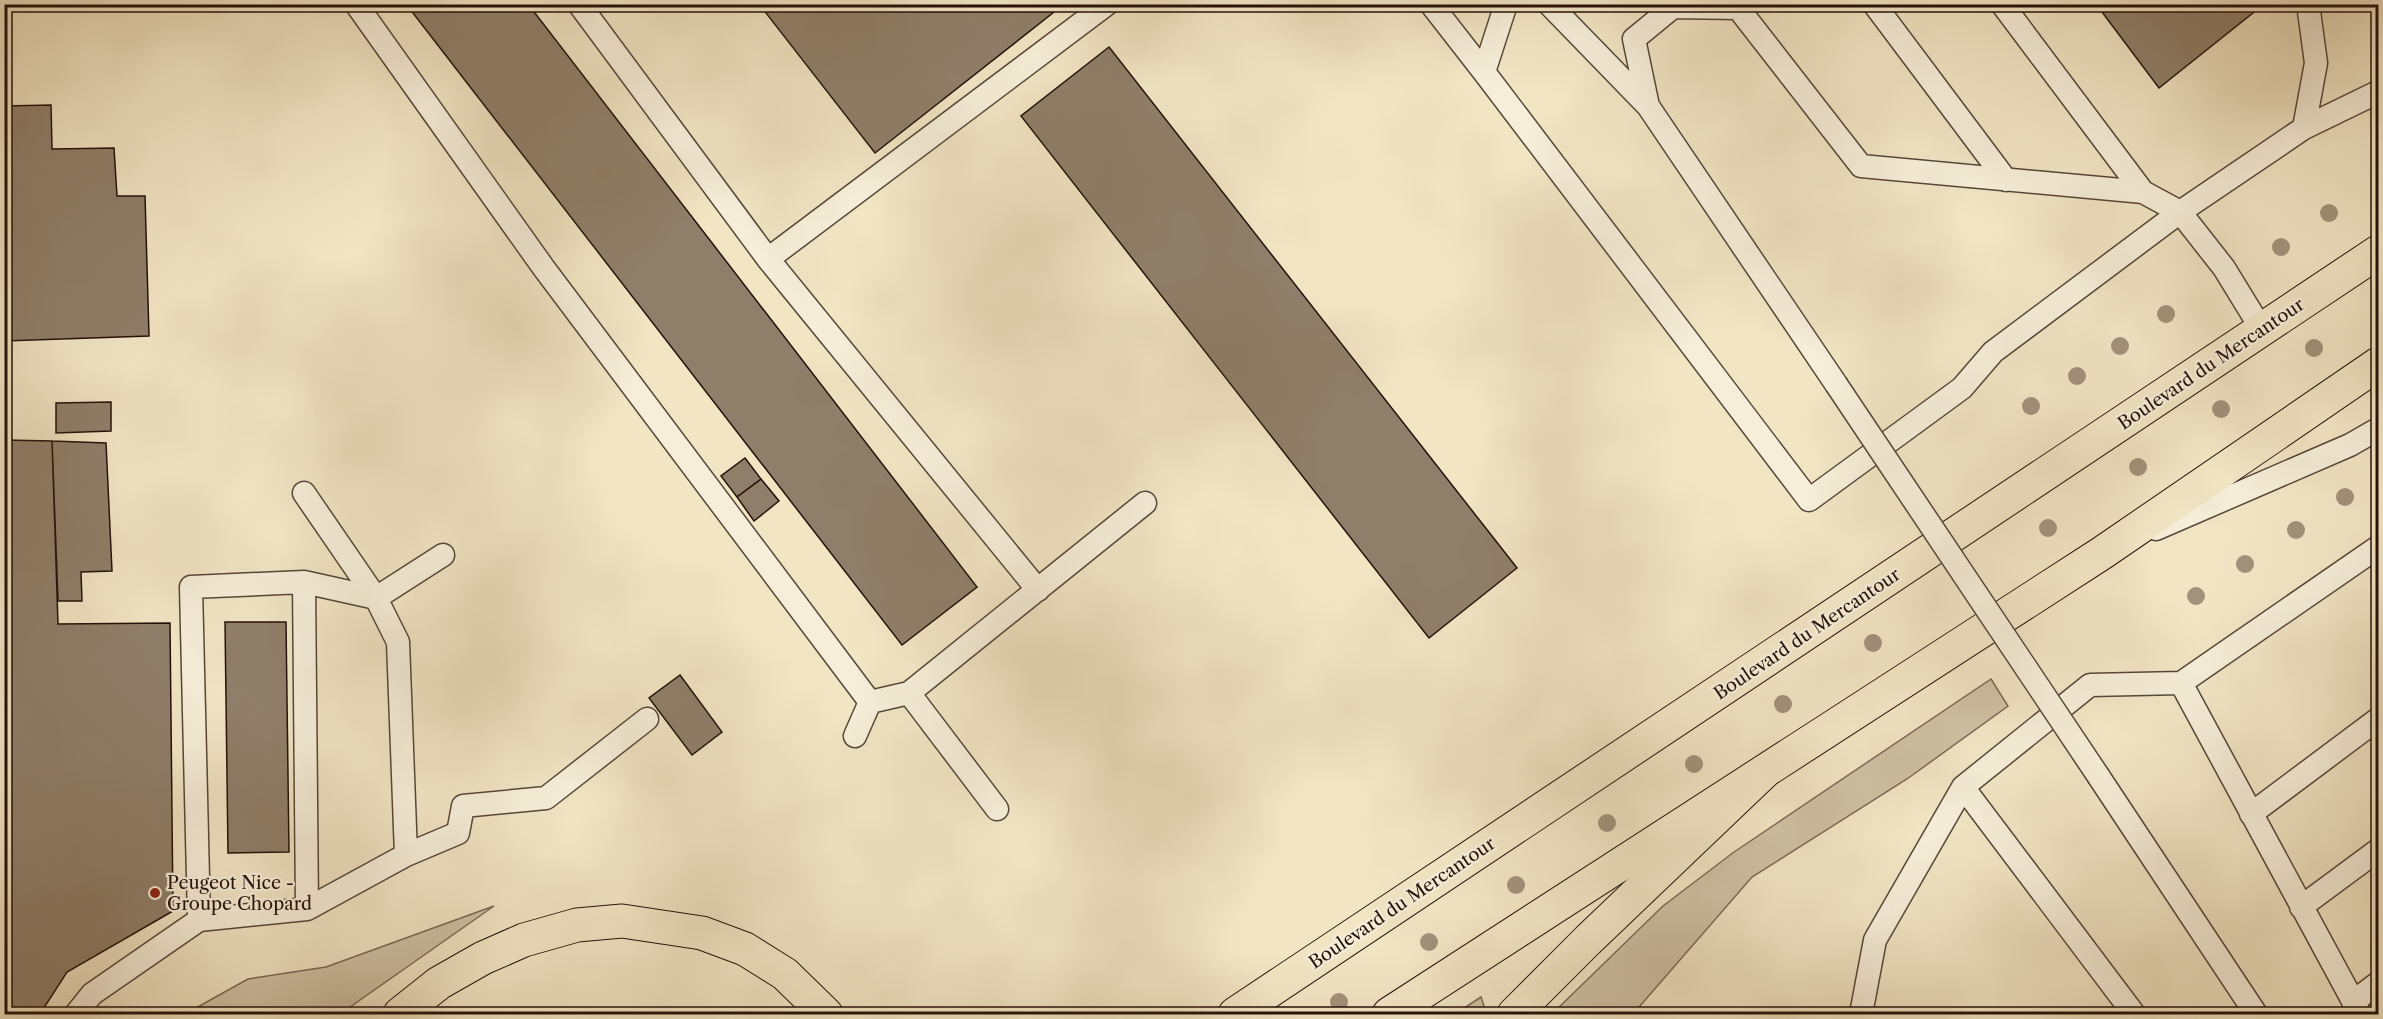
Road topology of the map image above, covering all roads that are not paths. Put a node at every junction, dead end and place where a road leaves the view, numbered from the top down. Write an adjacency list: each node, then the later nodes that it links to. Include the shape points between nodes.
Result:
1 (356, 4): 33 (lane, via 543,267)
2 (579, 4): 19 (lane)
3 (1107, 4): 19 (lane)
4 (1431, 4): 11 (lane)
5 (1506, 4): 11 (lane)
6 (1549, 4): 13 (lane)
7 (1874, 4): 15 (lane)
8 (2002, 4): 16 (lane)
9 (2308, 4): 14 (lane, via 2316,63)
10 (1737, 6): 13 (lane, via 1673,7 1634,39); 15 (lane, via 1861,166)
11 (1485, 72): 17 (lane, via 1809,500 1962,388 1993,352)
12 (2379, 92): 14 (lane)
13 (1648, 106): 56 (lane, bridge)
14 (2304, 128): 17 (lane)
15 (2006, 180): 16 (lane)
16 (2143, 192): 17 (lane)
17 (2180, 212): 20 (lane, via 2224,268)
18 (2379, 252): 20 (main road, Boulevard du Mercantour)
19 (768, 259): 29 (lane)
20 (2262, 330): 51 (main road, Boulevard du Mercantour)
21 (2379, 364): 26 (main road)
22 (2379, 429): 26 (lane)
23 (304, 493): 30 (lane)
24 (1145, 503): 29 (lane)
25 (2379, 547): 31 (lane)
26 (2102, 553): 37 (main road)
27 (443, 555): 30 (lane)
28 (304, 582): 30 (lane); 44 (lane); 45 (lane, via 191,587)
29 (1038, 590): 32 (lane)
30 (376, 598): 42 (lane, via 398,642)
31 (2181, 683): 38 (lane, via 2090,686); 40 (lane)
32 (909, 693): 33 (lane); 39 (lane)
33 (870, 702): 36 (lane)
34 (647, 719): 42 (lane, via 546,798 463,806 458,833)
35 (2379, 719): 40 (lane)
36 (855, 736)
37 (1764, 772): 52 (main road); 53 (main road)
38 (1963, 787): 54 (lane, via 1875,940); 55 (lane)
39 (997, 809)
40 (2251, 814): 43 (lane)
41 (2379, 850): 43 (lane)
42 (406, 855): 44 (lane)
43 (2301, 907): 47 (lane)
44 (307, 909): 45 (lane)
45 (200, 920): 48 (lane, via 92,994)
46 (2379, 983): 47 (lane)
47 (2356, 1008)
48 (76, 1014)
49 (400, 1014): 50 (main road, via 439,983 524,940 577,925 622,921 702,933 745,949 785,974)
50 (826, 1014)
51 (1235, 1014)
52 (1389, 1014)
53 (1515, 1014)
54 (1861, 1014)
55 (2134, 1014)
56 (2256, 1014)

